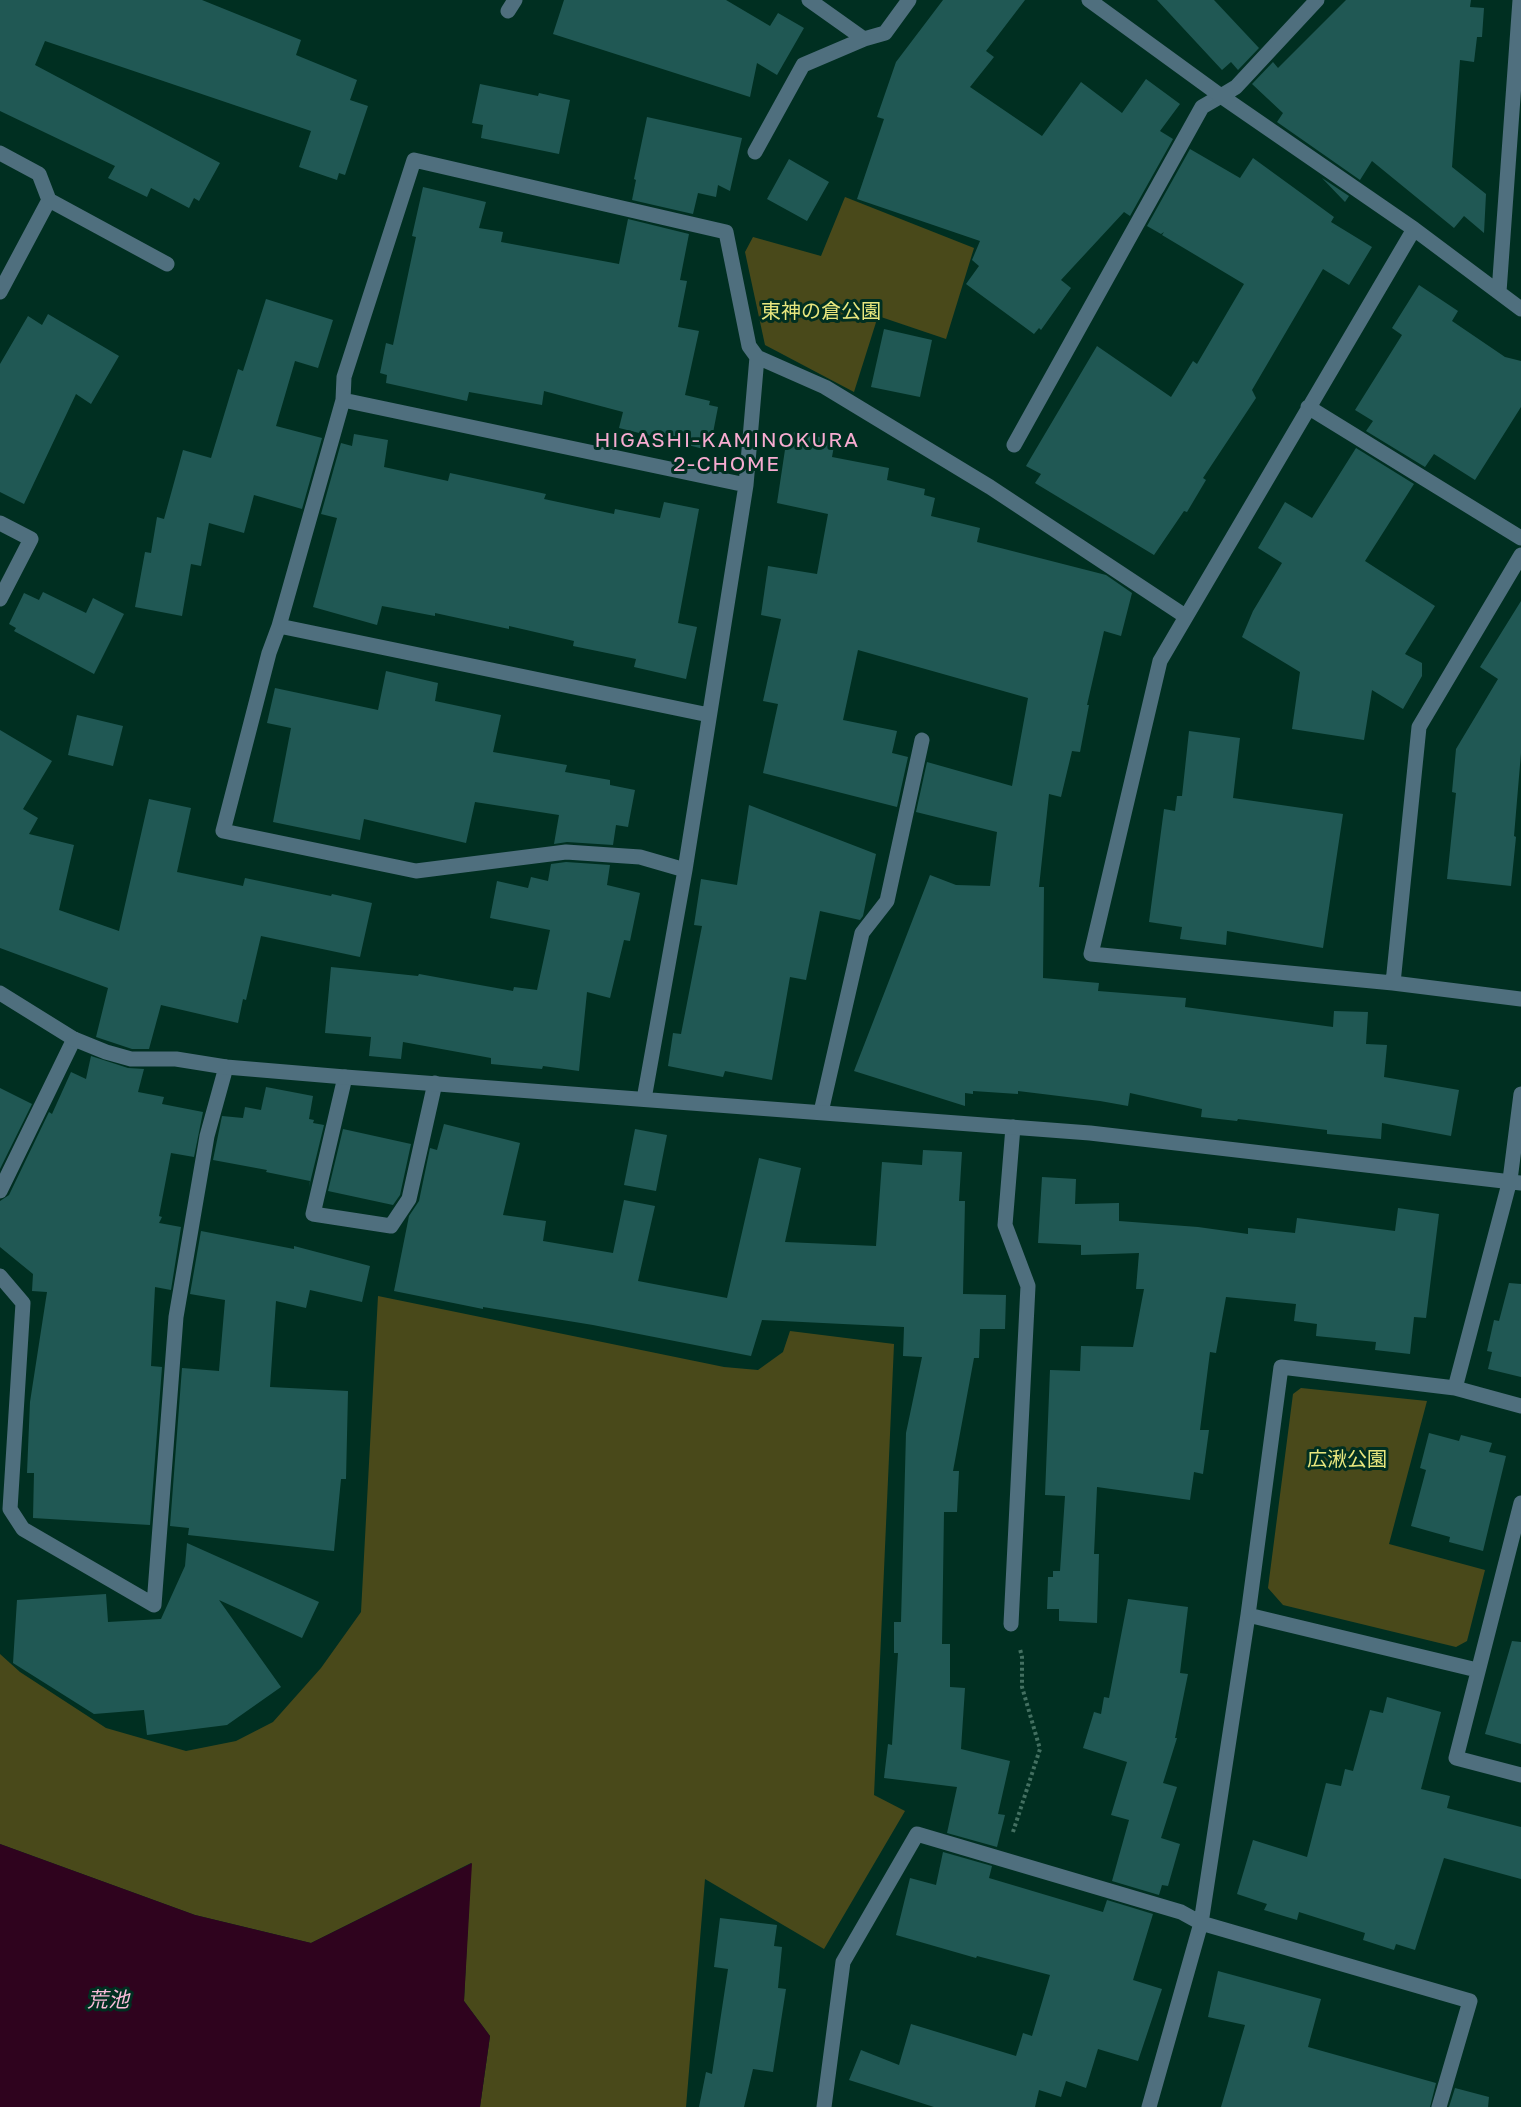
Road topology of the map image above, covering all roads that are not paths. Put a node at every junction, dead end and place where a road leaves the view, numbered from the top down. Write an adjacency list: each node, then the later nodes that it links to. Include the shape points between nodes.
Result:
1 (809, 0): 6 (street)
2 (909, 0): 6 (street, via 885,33)
3 (1089, 0): 8 (street)
4 (1317, 0): 8 (street, via 1236,87)
5 (1520, 0): 7 (street)
6 (864, 39): 9 (street, via 802,65)
7 (1517, 87): 15 (street)
8 (1221, 96): 12 (street); 20 (street, via 1202,107)
9 (755, 152)
10 (0, 153): 11 (street, via 39,174)
11 (49, 200): 13 (street); 14 (street)
12 (1414, 229): 15 (street); 19 (street)
13 (167, 264)
14 (0, 292)
15 (1499, 292): 16 (street)
16 (1521, 309)
17 (757, 357): 18 (street, via 749,346 726,232 414,160 344,377); 21 (street); 26 (street, via 825,387 971,475)
18 (343, 400): 21 (street); 27 (street)
19 (1308, 407): 23 (street); 26 (street)
20 (1014, 445)
21 (746, 485): 28 (street)
22 (0, 523): 25 (street, via 31,539)
23 (1521, 538)
24 (1521, 555): 31 (street, via 1419,727)
25 (0, 599)
26 (1185, 616): 31 (street, via 1160,661 1091,954)
27 (279, 626): 28 (street); 30 (street, via 223,831 416,871 566,852 640,857)
28 (709, 715): 30 (street)
29 (922, 740): 40 (street, via 887,901 862,933)
30 (685, 870): 39 (street)
31 (1393, 983): 33 (street)
32 (0, 993): 34 (street)
33 (1521, 999)
34 (74, 1039): 35 (street, via 131,1059 176,1059); 43 (street)
35 (226, 1067): 36 (street); 44 (street, via 207,1136 176,1317 154,1605 23,1529 10,1509 23,1303)
36 (345, 1077): 37 (street); 37 (street, via 314,1214 391,1226 409,1199)
37 (435, 1083): 39 (street)
38 (1521, 1094): 42 (street)
39 (644, 1099): 40 (street)
40 (821, 1112): 41 (street)
41 (1013, 1127): 42 (street); 49 (street, via 1005,1225 1028,1286)
42 (1516, 1182): 45 (street)
43 (0, 1191)
44 (0, 1276)
45 (1455, 1388): 46 (street); 48 (street, via 1281,1367)
46 (1521, 1406)
47 (1521, 1503): 50 (street)
48 (1248, 1615): 50 (street); 52 (street)
49 (1011, 1624)
50 (1477, 1670): 51 (street, via 1456,1758)
51 (1521, 1775)
52 (1200, 1923): 53 (street, via 1181,1912 917,1834 843,1962); 54 (street); 55 (street, via 1470,2001)
53 (824, 2107)
54 (1149, 2107)
55 (1439, 2107)

